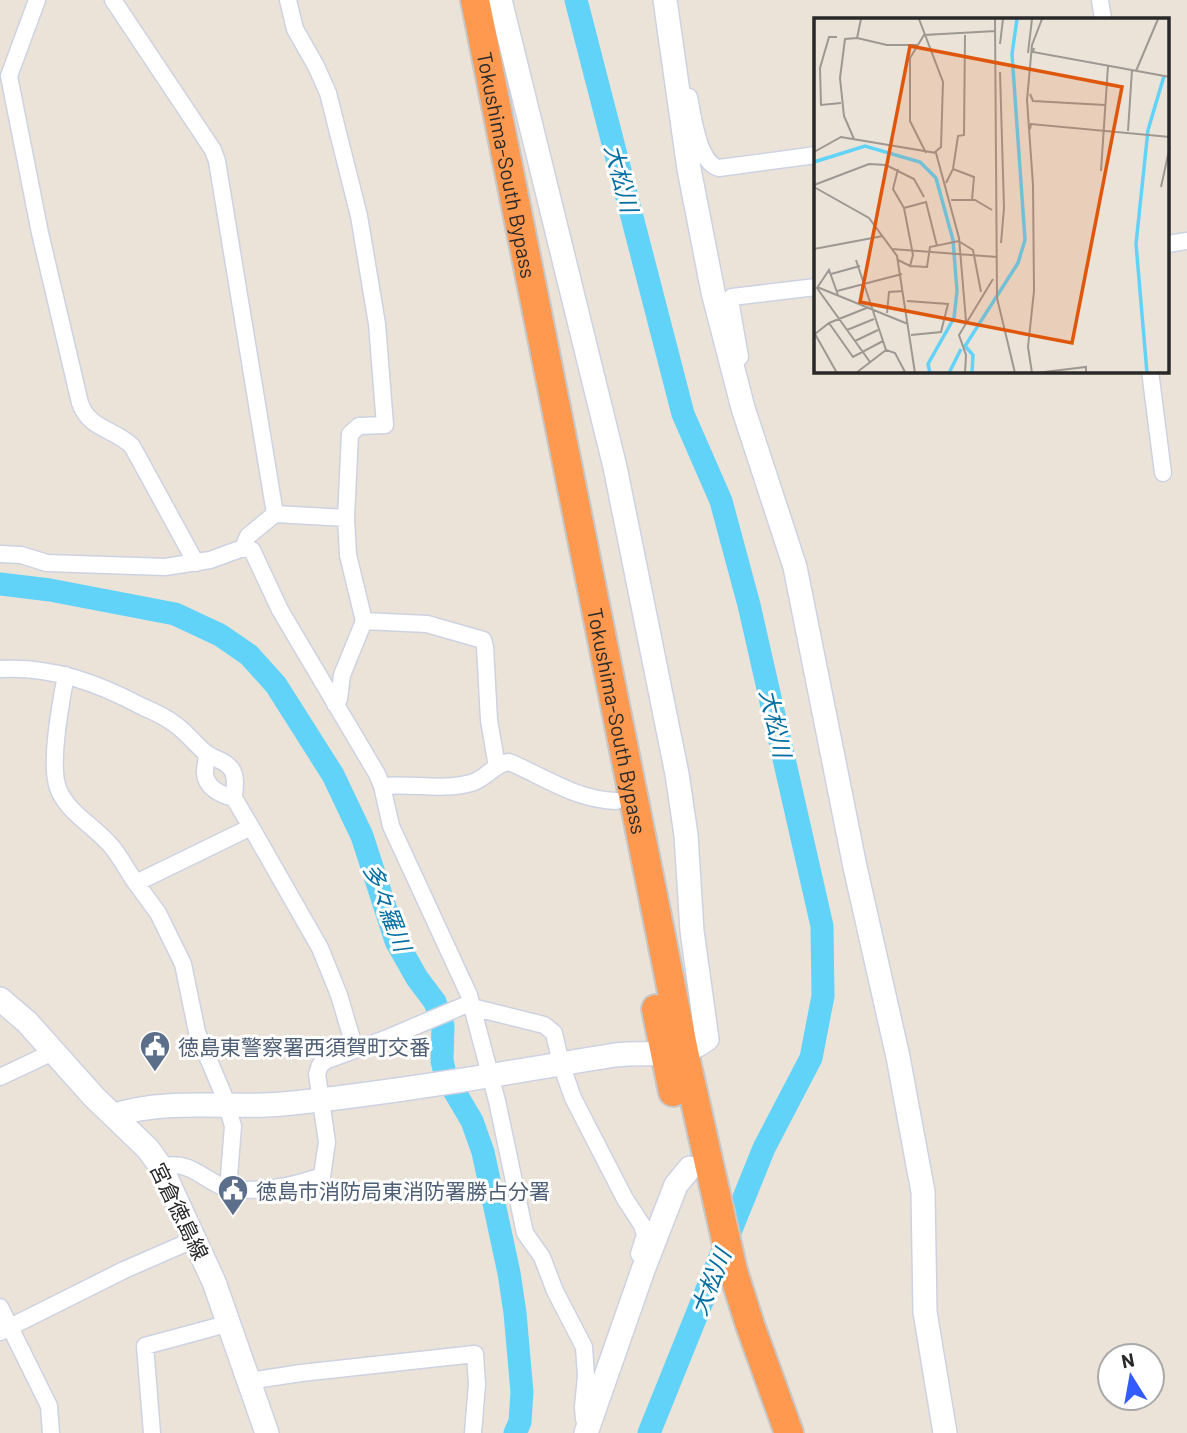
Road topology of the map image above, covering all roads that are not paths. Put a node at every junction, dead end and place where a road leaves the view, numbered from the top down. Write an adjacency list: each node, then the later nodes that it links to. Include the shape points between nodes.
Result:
1 (37, 0): 20 (street, via 9,76 80,403 94,424 132,446)
2 (113, 0): 16 (street, via 217,161)
3 (288, 0): 17 (street, via 295,29 328,93 359,216 377,324 385,425 359,426 350,434)
4 (456, 0): 29 (highway, Tokushima-South Bypass)
5 (475, 0): 36 (highway, Tokushima-South Bypass)
6 (500, 0): 36 (street, via 615,467 677,774 707,1039 697,1047)
7 (665, 0): 10 (street)
8 (1100, 0): 9 (street)
9 (1102, 18)
10 (677, 90): 11 (street, via 688,92 704,158 711,166); 14 (street, via 691,183)
11 (814, 155)
12 (814, 287): 14 (street, via 732,297 741,371)
13 (1150, 373): 15 (street)
14 (733, 375): 60 (street, via 795,567 898,1056 923,1192 925,1312)
15 (1163, 473)
16 (275, 514): 17 (street); 18 (street, via 248,536)
17 (346, 518): 21 (street, via 349,563)
18 (243, 548): 20 (street); 24 (street, via 252,550 280,610)
19 (0, 554): 20 (street, via 47,563 165,567)
20 (196, 563)
21 (364, 621): 24 (street); 26 (street, via 427,624 483,640)
22 (0, 669): 23 (street)
23 (66, 675): 25 (street, via 93,682 162,715); 31 (street, via 55,771 59,791 113,848)
24 (335, 704): 27 (street)
25 (206, 753): 28 (street, via 233,771); 28 (street, via 206,779 213,789)
26 (497, 767): 27 (street, via 481,779 455,786); 29 (street, via 509,762 590,798)
27 (382, 786): 33 (street, via 391,826)
28 (234, 798): 30 (street)
29 (616, 801): 36 (highway, Tokushima-South Bypass)
30 (251, 827): 31 (street); 34 (street, via 320,948)
31 (136, 883): 41 (street, via 158,913 183,964 197,1032)
32 (0, 999): 35 (street, 宮倉徳島線)
33 (471, 1005): 34 (street); 37 (street, via 551,1029); 38 (street)
34 (355, 1049): 40 (street, via 320,1065)
35 (55, 1051): 39 (street); 42 (street, 宮倉徳島線)
36 (674, 1052): 37 (street, via 628,1053); 43 (highway, Tokushima-South Bypass)
37 (561, 1064): 38 (street); 47 (street, via 598,1148 642,1225 645,1235 638,1257)
38 (491, 1075): 40 (street); 53 (street, via 525,1233 542,1257 584,1347 584,1419)
39 (0, 1077)
40 (321, 1100): 41 (street); 45 (street, via 327,1142 322,1176 270,1189)
41 (228, 1107): 42 (street, via 138,1108); 45 (street, via 233,1126)
42 (114, 1115): 44 (street, 宮倉徳島線)
43 (695, 1165): 47 (street, via 676,1185); 51 (highway, Tokushima-South Bypass, via 733,1270)
44 (162, 1167): 45 (street, via 184,1165); 46 (street, 宮倉徳島線)
45 (228, 1189)
46 (195, 1239): 49 (street, 宮倉徳島線); 50 (street)
47 (643, 1270): 53 (street)
48 (0, 1307): 50 (street)
49 (230, 1323): 52 (street, 宮倉徳島線); 55 (street, via 145,1346)
50 (5, 1329): 54 (street, via 49,1406)
51 (743, 1334): 58 (highway, Tokushima-South Bypass); 59 (highway, Tokushima-South Bypass)
52 (249, 1381): 56 (street, 宮倉徳島線); 57 (street, via 475,1354)
53 (588, 1429)
54 (51, 1433)
55 (152, 1433)
56 (267, 1433)
57 (473, 1433)
58 (769, 1433)
59 (789, 1433)
60 (945, 1433)

